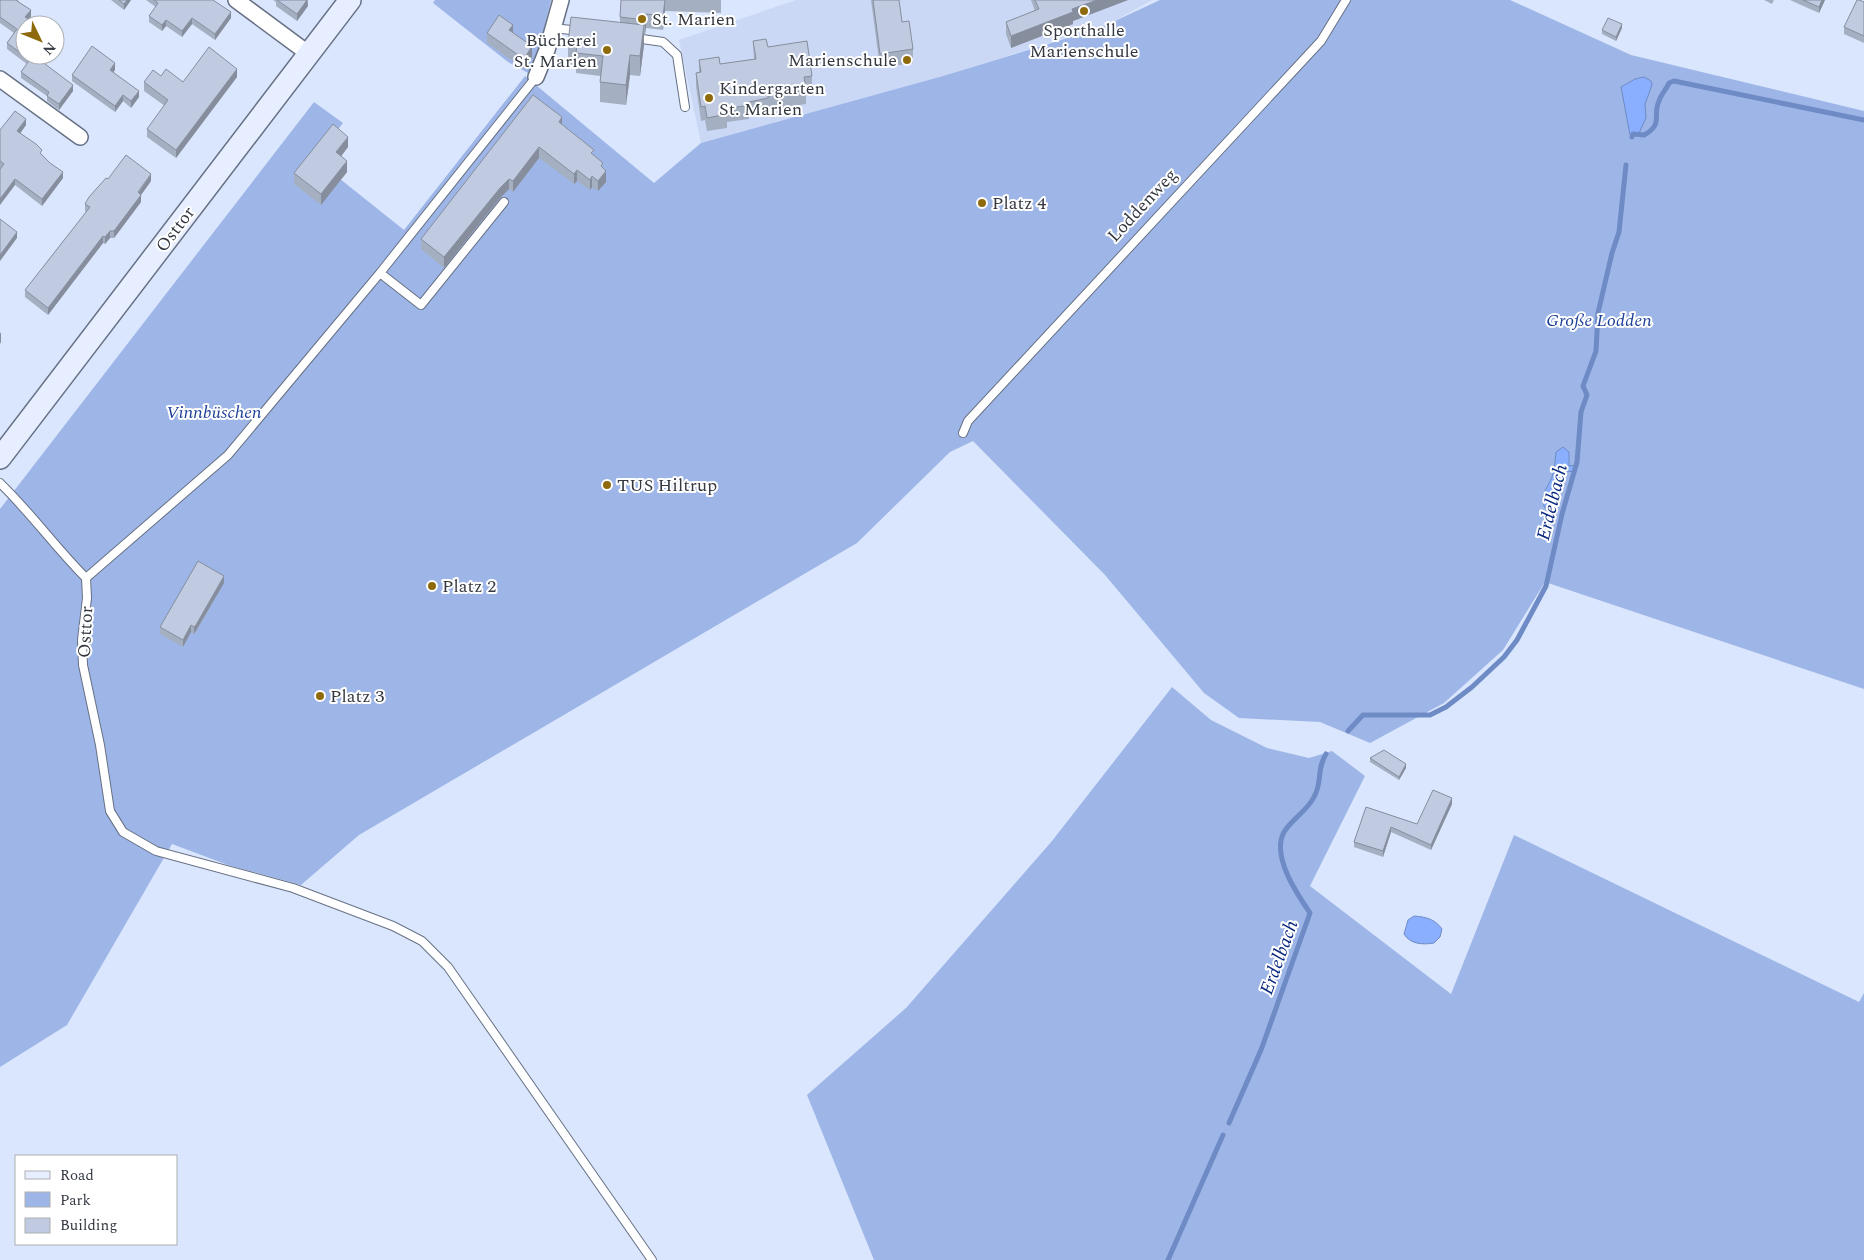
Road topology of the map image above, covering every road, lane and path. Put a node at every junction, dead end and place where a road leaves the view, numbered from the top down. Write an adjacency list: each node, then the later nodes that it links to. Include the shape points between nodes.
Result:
1 (236, 0): 8 (street)
2 (350, 0): 8 (main road, Osttor)
3 (562, 0): 5 (street)
4 (1346, 0): 15 (lane, Loddenweg, via 1321,40 968,421)
5 (554, 28): 6 (lane); 9 (street)
6 (588, 32)
7 (630, 37): 11 (lane, via 663,42 677,55)
8 (309, 54): 16 (main road, Osttor)
9 (536, 77): 14 (lane)
10 (0, 79): 12 (street)
11 (686, 107)
12 (80, 137)
13 (504, 202): 14 (lane, via 421,305)
14 (380, 274): 18 (lane, via 228,455)
15 (963, 433)
16 (0, 458)
17 (0, 483): 18 (lane)
18 (86, 578): 19 (lane, Osttor, via 83,665 110,811 123,832 156,850 294,888 393,926 422,941 448,967)
19 (652, 1260)

